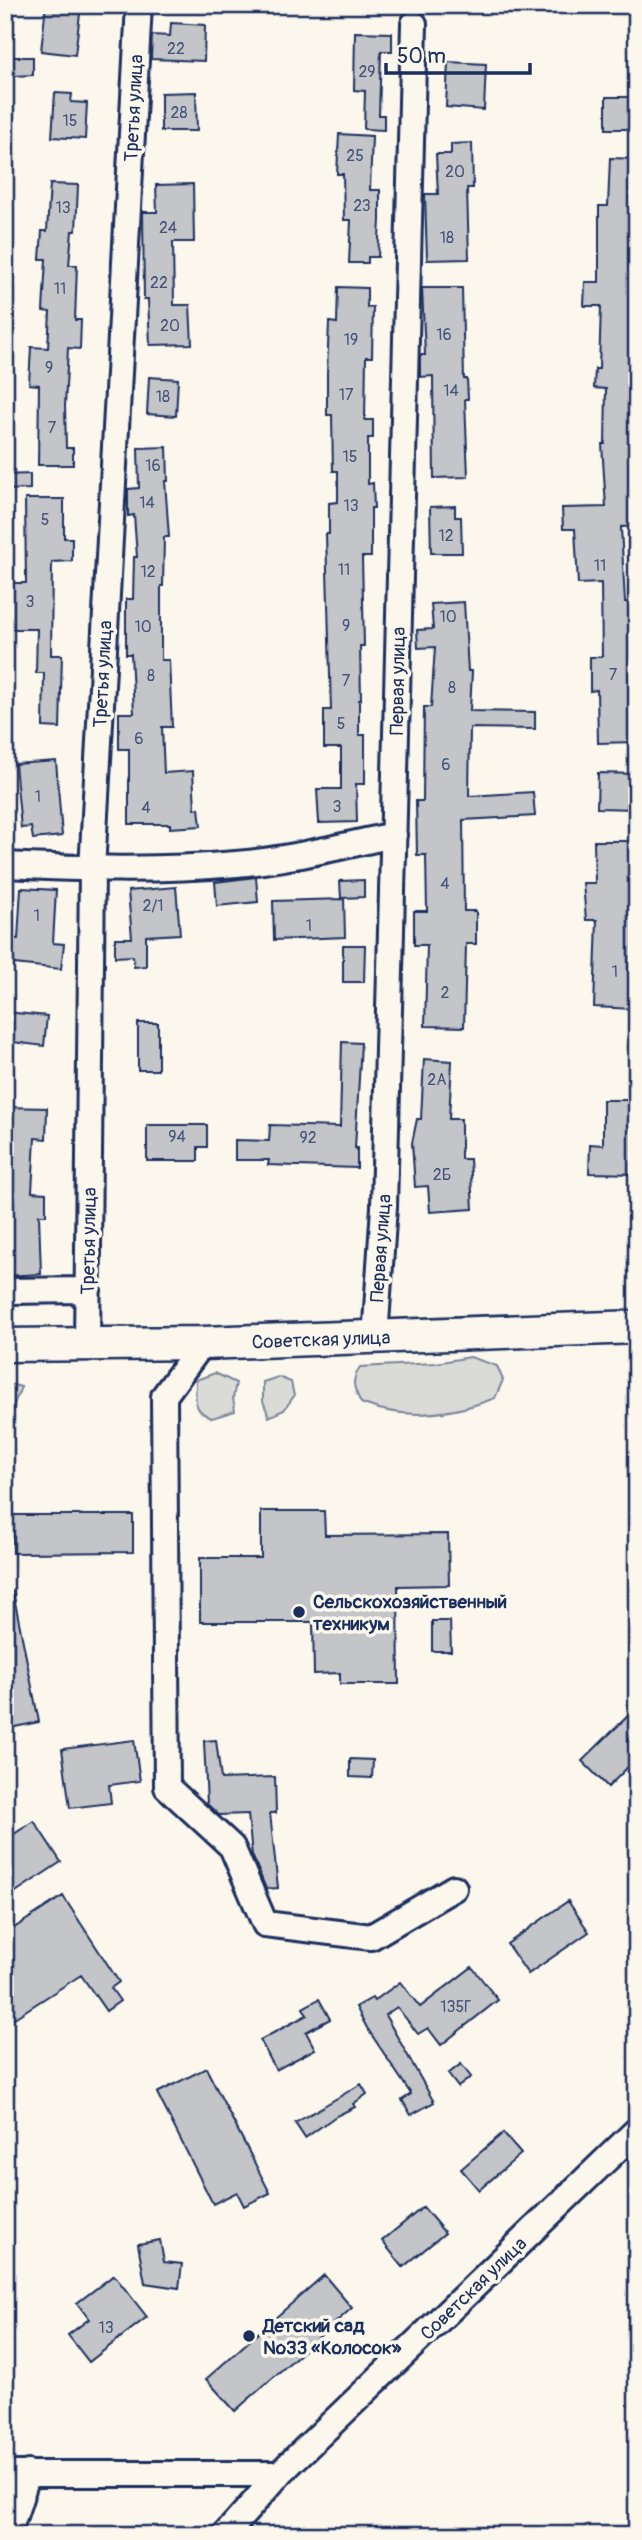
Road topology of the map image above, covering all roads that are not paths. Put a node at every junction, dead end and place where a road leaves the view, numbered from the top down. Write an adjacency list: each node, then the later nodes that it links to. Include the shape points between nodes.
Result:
1 (139, 5): 5 (street, Третья улица)
2 (414, 24): 3 (street, Первая улица)
3 (394, 835): 5 (street, via 236,864); 9 (street, Первая улица, via 384,1207)
4 (5, 865): 5 (street)
5 (92, 870): 6 (street, Третья улица)
6 (88, 1290): 7 (street); 11 (street, Третья улица)
7 (5, 1291)
8 (637, 1327): 9 (main road, Советская улица)
9 (375, 1338): 10 (main road, Советская улица)
10 (204, 1343): 11 (main road, Советская улица); 13 (street, via 164,1396 167,1787 232,1847 265,1924 371,1937)
11 (87, 1344): 12 (main road, Советская улица)
12 (5, 1345)
13 (454, 1888)
14 (637, 2130): 16 (street, Советская улица)
15 (16, 2473): 16 (street); 17 (street)
16 (279, 2474): 18 (street, Советская улица)
17 (8, 2535)
18 (225, 2535)

